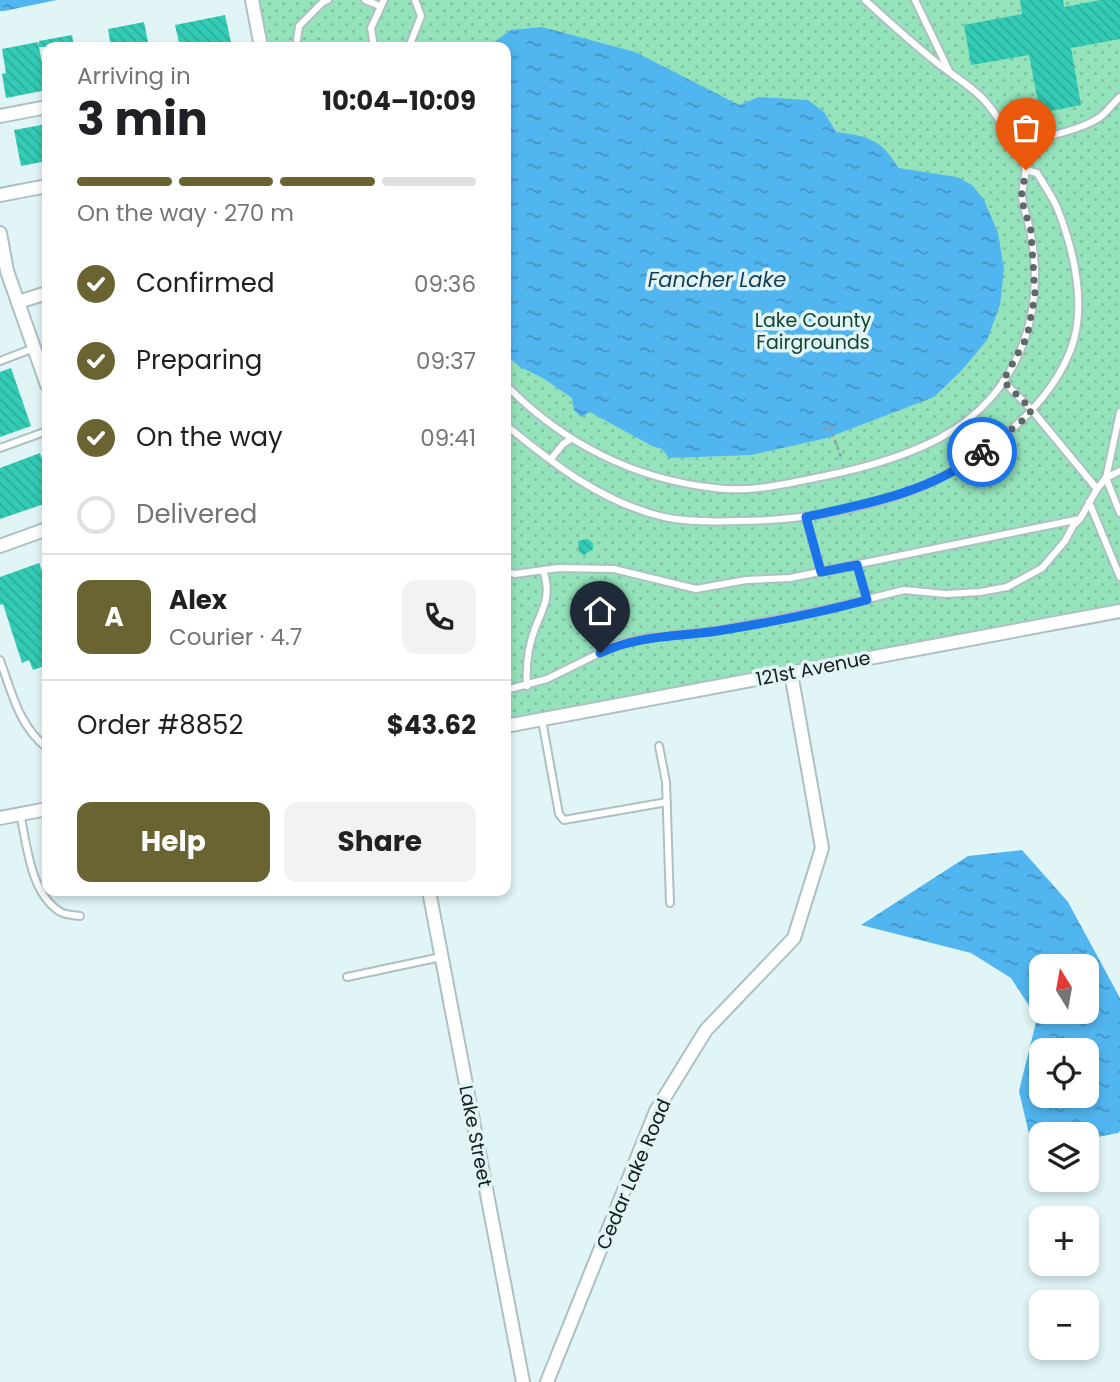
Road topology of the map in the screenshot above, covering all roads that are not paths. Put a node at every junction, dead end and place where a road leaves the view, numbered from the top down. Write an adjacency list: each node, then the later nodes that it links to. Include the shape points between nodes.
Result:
1 (252, 0): 9 (street)
2 (328, 0): 8 (lane, via 299,26)
3 (365, 0): 7 (lane)
4 (415, 0): 11 (lane, via 421,16)
5 (865, 0): 12 (lane)
6 (915, 0): 12 (lane)
7 (382, 3): 10 (lane, via 371,28)
8 (297, 40)
9 (260, 42)
10 (373, 42)
11 (412, 42)
12 (949, 73): 17 (lane, via 986,102)
13 (1118, 99): 15 (lane); 17 (lane, via 1100,117 1078,128)
14 (42, 108): 16 (street)
15 (1120, 110)
16 (0, 116)
17 (1015, 147): 18 (lane)
18 (1026, 170): 28 (lane, via 1021,198 1031,231 1035,295 1027,337); 30 (lane, via 1038,173 1058,208 1079,309 1072,348 1046,395)
19 (42, 187): 20 (street)
20 (0, 195)
21 (0, 233): 22 (street)
22 (4, 272): 24 (street)
23 (42, 295): 24 (street)
24 (18, 302): 25 (street)
25 (34, 348): 26 (lane); 27 (street)
26 (0, 361)
27 (42, 371)
28 (1003, 381): 30 (lane); 34 (lane, via 969,419 940,438 847,472 762,486 716,489 647,475)
29 (511, 390): 34 (lane)
30 (1032, 410): 39 (lane); 42 (lane, via 976,457 946,475 892,496)
31 (1120, 412): 38 (lane)
32 (511, 429): 36 (lane)
33 (42, 433): 35 (lane)
34 (571, 439): 36 (lane)
35 (0, 448)
36 (551, 459): 42 (lane, via 600,494 667,517 706,522)
37 (1120, 471): 38 (lane)
38 (1106, 478): 39 (lane); 41 (lane)
39 (1097, 489): 40 (lane)
40 (1089, 502): 43 (lane); 50 (lane)
41 (1120, 513)
42 (806, 517): 48 (lane)
43 (1080, 519): 46 (lane); 51 (lane, via 1042,568 1007,587 946,594 904,590)
44 (42, 531): 45 (street)
45 (0, 546)
46 (857, 565): 48 (lane); 51 (lane)
47 (543, 570): 48 (lane, via 614,569 696,589); 49 (lane); 55 (lane, via 547,602 532,638)
48 (821, 572)
49 (511, 573)
50 (1120, 577)
51 (867, 600): 55 (lane, via 715,631 618,644)
52 (1120, 611): 54 (street, 121st Avenue)
53 (0, 660): 59 (lane, via 21,719)
54 (791, 673): 57 (street, 121st Avenue); 73 (street, Cedar Lake Road, via 822,848 794,938 706,1030 656,1111)
55 (527, 686): 56 (lane)
56 (511, 689)
57 (542, 720): 58 (street, 121st Avenue); 61 (lane, via 559,814 564,820)
58 (511, 725)
59 (42, 744)
60 (659, 746): 61 (lane)
61 (667, 802): 68 (lane)
62 (42, 810): 63 (street)
63 (20, 814): 64 (street); 65 (lane)
64 (0, 818)
65 (42, 891)
66 (45, 896): 69 (lane, via 60,912)
67 (430, 896): 70 (street, Lake Street)
68 (670, 904)
69 (80, 916)
70 (441, 957): 71 (lane); 72 (street, Lake Street)
71 (347, 977)
72 (523, 1382)
73 (547, 1382)

